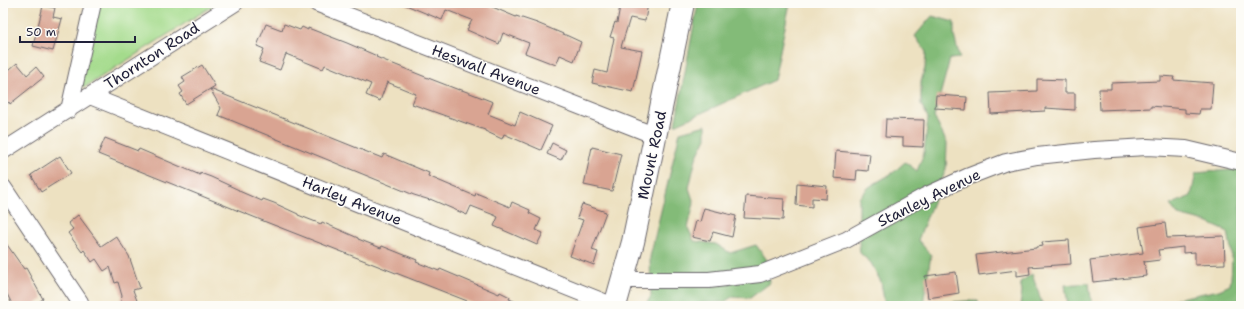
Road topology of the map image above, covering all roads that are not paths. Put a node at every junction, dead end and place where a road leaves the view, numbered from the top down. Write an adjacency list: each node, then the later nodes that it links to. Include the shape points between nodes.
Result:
1 (93, 3): 6 (street)
2 (234, 3): 5 (street, Thornton Road)
3 (316, 3): 7 (street, Heswall Avenue)
4 (683, 3): 7 (main road, Mount Road)
5 (90, 96): 6 (street, Thornton Road); 13 (street, Harley Avenue)
6 (69, 110): 8 (street, Thornton Road)
7 (656, 136): 11 (main road, Mount Road)
8 (3, 152)
9 (1241, 162): 11 (street, Stanley Avenue, via 1186,149 1147,147 1037,156 1006,162 967,176 846,240 760,274 709,280)
10 (3, 187): 12 (street)
11 (623, 280): 13 (main road, Mount Road)
12 (80, 302)
13 (615, 306)

